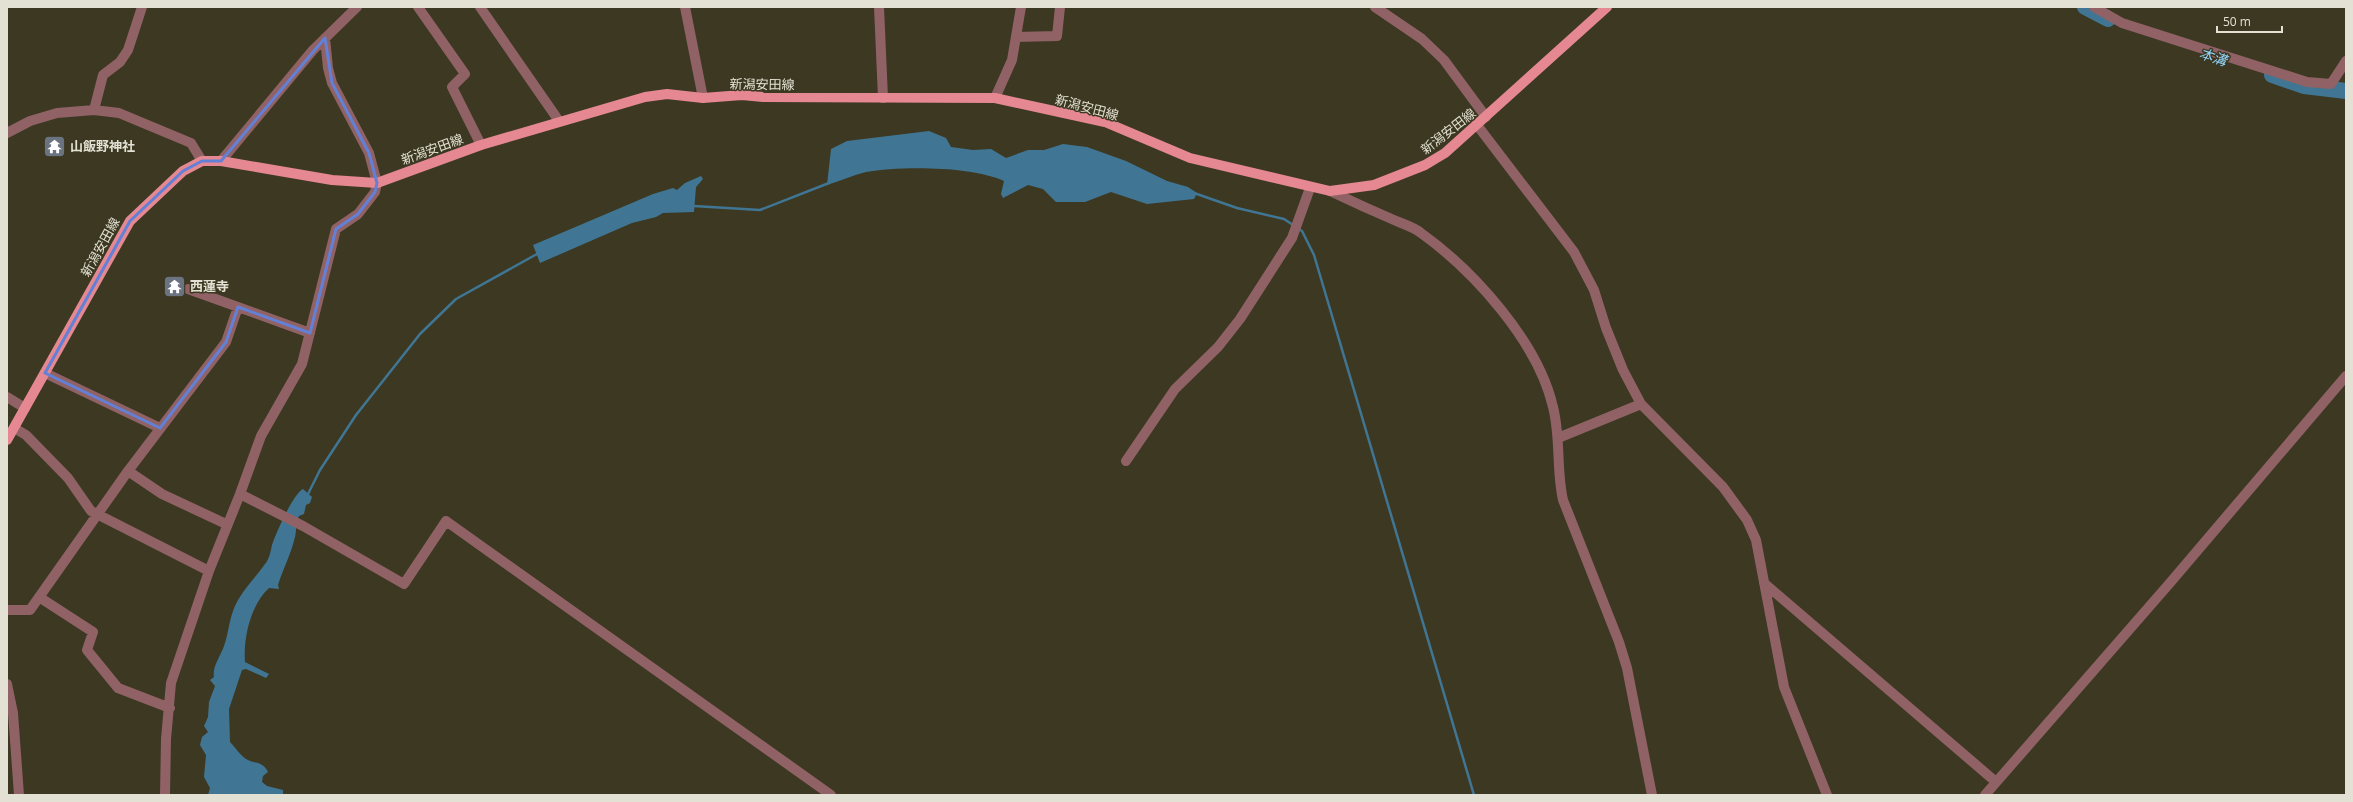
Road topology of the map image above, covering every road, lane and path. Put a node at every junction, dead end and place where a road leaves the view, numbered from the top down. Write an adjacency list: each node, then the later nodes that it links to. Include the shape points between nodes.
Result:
1 (142, 7): 18 (street, via 128,50 120,62 103,75)
2 (358, 7): 13 (street)
3 (418, 7): 23 (street, via 465,74 452,87)
4 (480, 7): 20 (street)
5 (685, 7): 15 (street)
6 (879, 7): 16 (street)
7 (1021, 7): 12 (street)
8 (1060, 7): 12 (street, via 1057,36)
9 (1375, 7): 19 (street, via 1422,39 1444,60)
10 (1607, 7): 19 (main road, 新潟安田線)
11 (2094, 7): 14 (street, via 2122,23 2307,82 2331,84)
12 (1016, 37): 17 (street, via 1012,60)
13 (325, 38): 25 (street); 26 (street, via 332,83 368,153)
14 (2346, 61)
15 (703, 98): 16 (main road, 新潟安田線, via 742,95); 20 (main road, 新潟安田線, via 667,94 645,97)
16 (883, 98): 17 (main road, 新潟安田線)
17 (995, 98): 27 (main road, 新潟安田線, via 1105,122 1190,158)
18 (94, 110): 22 (street, via 58,113 30,121); 24 (street, via 120,113 191,143)
19 (1486, 117): 21 (main road, 新潟安田線)
20 (559, 121): 23 (main road, 新潟安田線)
21 (1477, 125): 28 (main road, 新潟安田線, via 1445,153 1425,165 1374,185); 35 (street, via 1574,252 1594,290 1623,370)
22 (7, 133)
23 (481, 145): 26 (main road, 新潟安田線)
24 (202, 161): 25 (main road, 新潟安田線); 32 (main road, 新潟安田線, via 183,171 130,221)
25 (222, 161): 26 (main road, 新潟安田線, via 332,180)
26 (377, 183): 31 (street, via 375,192 358,214 336,229)
27 (1310, 188): 28 (main road, 新潟安田線); 41 (street, via 1292,238 1240,318 1218,347 1175,389)
28 (1330, 191): 39 (street, via 1420,232 1459,265 1497,304 1509,318 1544,380 1554,407)
29 (188, 289): 30 (street)
30 (238, 307): 31 (street); 38 (street, via 226,342)
31 (310, 333): 43 (street, via 302,364 261,436)
32 (45, 373): 36 (main road, 新潟安田線); 38 (street)
33 (2346, 376): 52 (street)
34 (7, 397): 36 (street)
35 (1641, 404): 39 (street); 47 (street, via 1723,487 1747,520 1756,540)
36 (24, 408): 37 (main road, 新潟安田線)
37 (14, 428): 40 (main road, 新潟安田線); 44 (street, via 26,435 68,478 91,511)
38 (160, 428): 42 (street)
39 (1558, 438): 56 (street, via 1563,500 1623,655)
40 (7, 440)
41 (1126, 461)
42 (128, 471): 44 (street); 45 (street, via 162,494)
43 (240, 494): 45 (street); 55 (street, via 303,526 404,584 446,521)
44 (97, 514): 46 (street); 48 (street)
45 (226, 524): 46 (street)
46 (208, 571): 51 (street, via 171,683)
47 (1764, 583): 52 (street); 57 (street, via 1784,686)
48 (39, 597): 49 (street, via 30,610); 51 (street, via 93,632 86,650 118,688)
49 (7, 610)
50 (7, 684): 53 (street, via 13,713)
51 (170, 708): 54 (street, via 166,739)
52 (1996, 782): 58 (street)
53 (19, 795)
54 (165, 795)
55 (831, 795)
56 (1652, 795)
57 (1827, 795)
58 (1985, 795)

